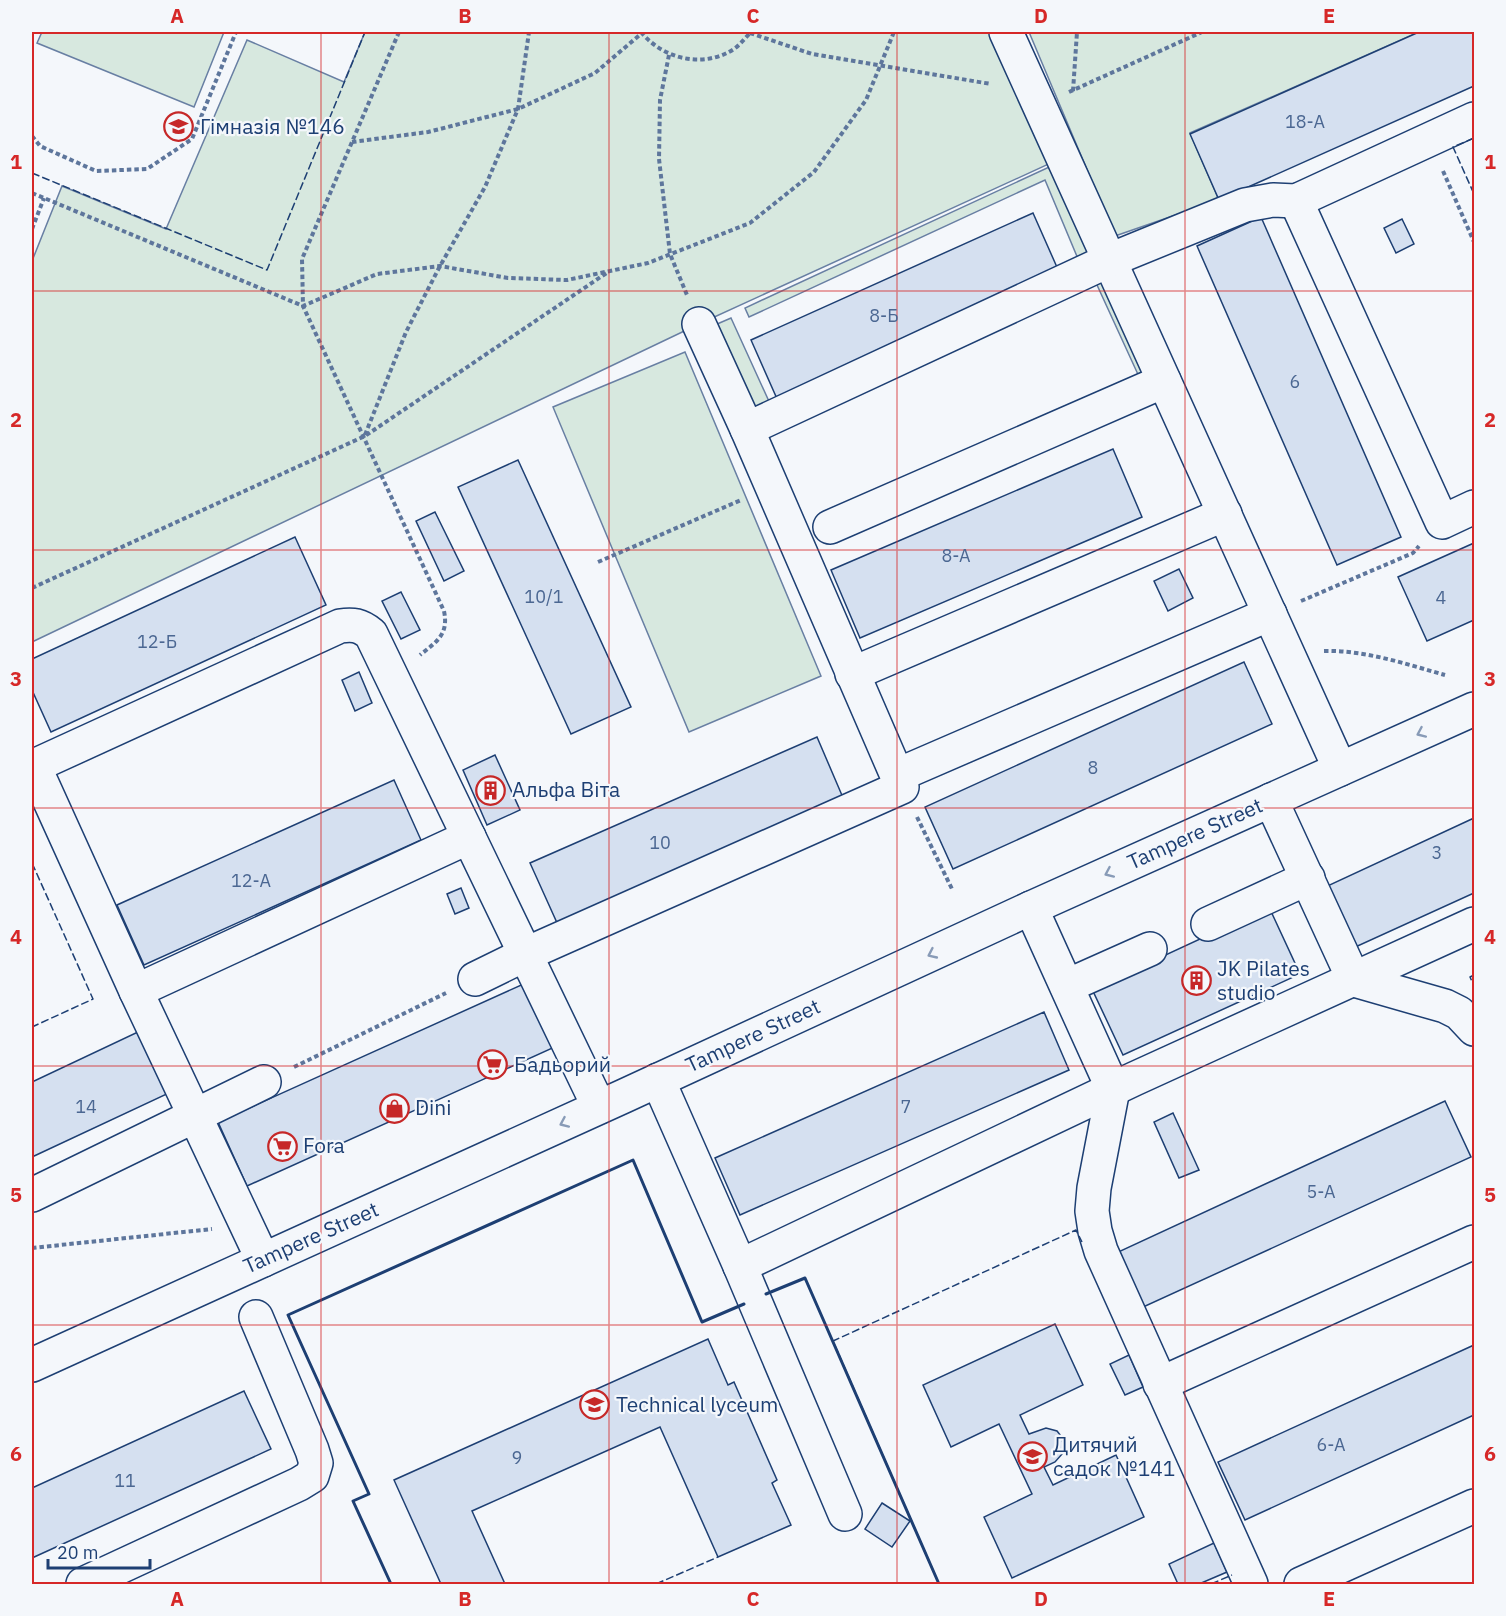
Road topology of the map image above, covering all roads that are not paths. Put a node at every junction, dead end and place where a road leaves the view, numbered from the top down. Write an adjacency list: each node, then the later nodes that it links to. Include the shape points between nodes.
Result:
1 (1006, 32): 4 (street)
2 (1474, 119): 3 (street)
3 (1296, 201): 4 (street, via 1245,205); 8 (street, via 1442,522)
4 (1110, 261): 6 (street); 7 (street)
5 (699, 324): 7 (street)
6 (1164, 381): 9 (street); 10 (street)
7 (747, 429): 12 (street)
8 (1474, 507)
9 (1225, 514): 11 (street); 12 (street)
10 (830, 527)
11 (1270, 614): 14 (street); 15 (street)
12 (852, 675): 15 (street)
13 (1474, 709): 14 (street, Tampere Street, one-way to 14)
14 (1340, 769): 16 (street, Tampere Street)
15 (900, 781): 23 (street)
16 (1271, 800): 18 (street); 19 (street, Tampere Street, one-way to 19)
17 (469, 837): 23 (street); 27 (street); 27 (street, via 371,634 352,624 340,626 34,766)
18 (1308, 878): 20 (street); 25 (street)
19 (1031, 908): 26 (street); 29 (street, Tampere Street, one-way to 29)
20 (1208, 924)
21 (1474, 924): 25 (street)
22 (1150, 949): 26 (street)
23 (526, 954): 24 (street); 32 (street)
24 (475, 979)
25 (1354, 980): 28 (street, via 1444,1006 1460,1013); 31 (street)
26 (1067, 986): 31 (street)
27 (136, 991): 33 (street)
28 (1474, 1029)
29 (658, 1080): 32 (street, Tampere Street); 37 (street)
30 (264, 1082): 33 (street)
31 (1113, 1089): 37 (street); 40 (street, via 1094,1188 1095,1231)
32 (599, 1107): 36 (street, Tampere Street, one-way to 36)
33 (195, 1115): 34 (street); 36 (street)
34 (32, 1195)
35 (1474, 1242): 40 (street)
36 (263, 1260): 39 (street, Tampere Street)
37 (740, 1266): 42 (street)
38 (256, 1317): 43 (street, via 312,1450 316,1463 312,1476)
39 (32, 1365)
40 (1160, 1384): 44 (street)
41 (1474, 1506): 45 (street)
42 (845, 1514)
43 (83, 1584)
44 (1251, 1584)
45 (1300, 1584)

